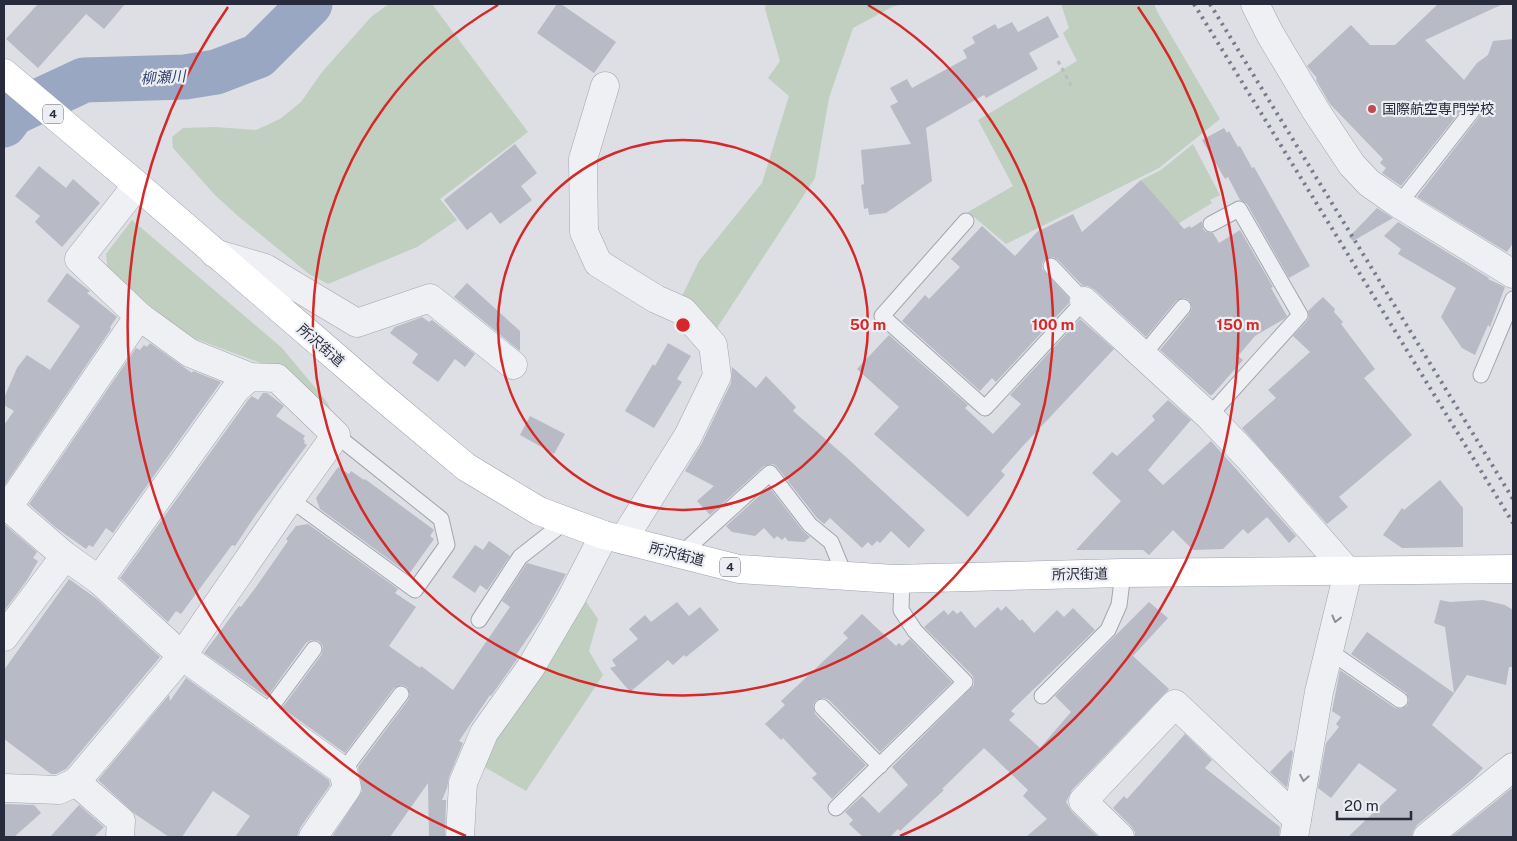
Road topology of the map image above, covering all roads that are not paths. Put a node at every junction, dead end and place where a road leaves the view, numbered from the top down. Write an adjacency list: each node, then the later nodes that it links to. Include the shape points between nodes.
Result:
1 (1256, 4): 6 (street, via 1270,34 1352,165 1369,183)
2 (10, 77): 5 (main road, 所沢街道 / 4)
3 (604, 86): 24 (street, via 583,159 584,232 598,263 656,299 683,311 713,345 717,376 688,436)
4 (1472, 110): 6 (lane)
5 (137, 185): 9 (main road, 所沢街道 / 4); 15 (street, via 79,259)
6 (1399, 204): 11 (street)
7 (966, 221): 13 (lane, via 882,316 985,408)
8 (1211, 224): 20 (lane, via 1239,208 1300,315)
9 (214, 253): 17 (street, via 265,268 357,323 430,298); 23 (main road, 所沢街道 / 4, via 466,467 539,511)
10 (1052, 266): 13 (lane)
11 (1513, 274)
12 (1513, 299): 18 (lane)
13 (1084, 301): 16 (street)
14 (1183, 307): 16 (lane)
15 (139, 316): 19 (street, via 190,353); 26 (street, via 8,507)
16 (1143, 355): 20 (street)
17 (513, 365)
18 (1481, 375)
19 (250, 377): 21 (street, via 277,378); 32 (street, via 236,389)
20 (1209, 416): 28 (street)
21 (336, 435): 22 (street); 22 (lane, via 441,519 447,545 415,590)
22 (290, 498): 37 (street)
23 (566, 521): 24 (main road, 所沢街道 / 4); 33 (lane, via 520,557)
24 (614, 538): 25 (main road, 所沢街道 / 4); 52 (street, via 484,733 462,783)
25 (680, 555): 30 (main road, 所沢街道 / 4, via 739,569); 30 (lane, via 770,473 810,525 830,542)
26 (65, 556): 32 (street); 34 (street)
27 (1511, 569): 28 (main road, 所沢街道 / 4)
28 (1348, 572): 29 (main road, 所沢街道 / 4); 36 (street, one-way to 36)
29 (1123, 573): 31 (main road, 所沢街道 / 4); 39 (lane, via 1119,605 1108,630)
30 (845, 576): 31 (main road, 所沢街道 / 4)
31 (902, 579): 43 (lane, via 901,610 915,631 964,682)
32 (99, 580): 37 (street)
33 (479, 620)
34 (4, 637)
35 (314, 649): 42 (lane)
36 (1328, 650): 40 (lane); 49 (street, one-way to 49)
37 (182, 656): 42 (street); 46 (street)
38 (401, 694): 45 (lane)
39 (1042, 696)
40 (1400, 700)
41 (822, 707): 43 (lane)
42 (265, 715): 45 (street)
43 (880, 766): 48 (lane)
44 (1513, 767): 54 (street)
45 (343, 770): 51 (street, via 347,788)
46 (76, 782): 47 (street, via 59,790); 50 (street, via 121,821)
47 (4, 788)
48 (836, 808)
49 (1296, 828): 53 (street, via 1175,704 1083,801)
50 (120, 837)
51 (313, 837)
52 (460, 837)
53 (1120, 837)
54 (1427, 837)

